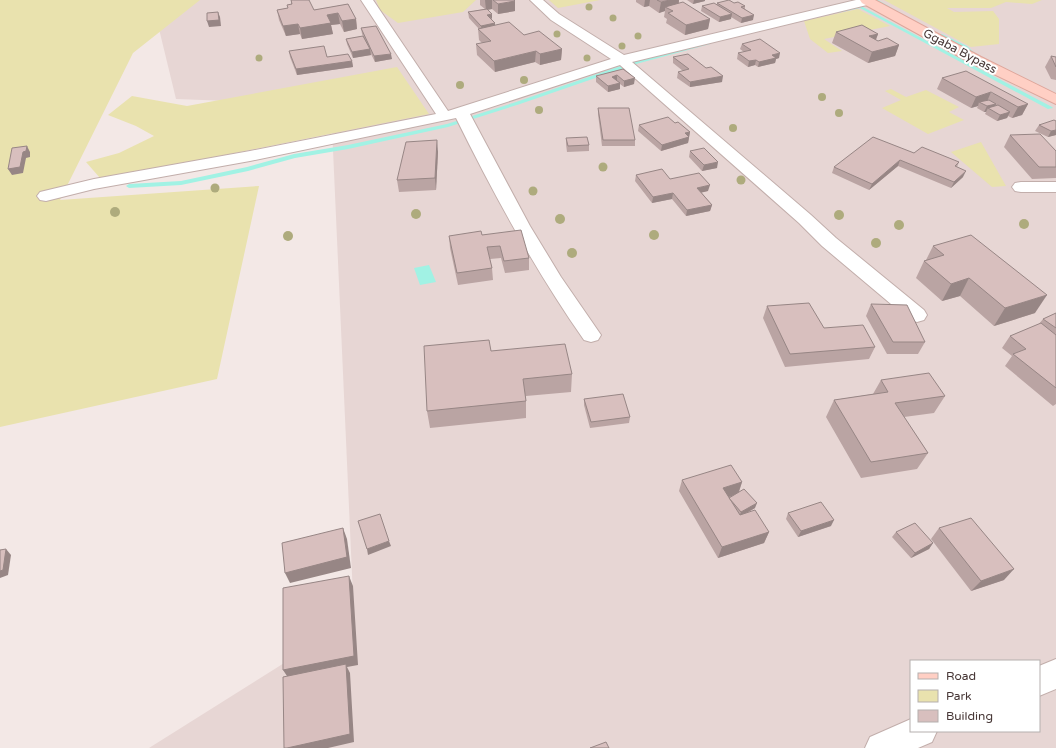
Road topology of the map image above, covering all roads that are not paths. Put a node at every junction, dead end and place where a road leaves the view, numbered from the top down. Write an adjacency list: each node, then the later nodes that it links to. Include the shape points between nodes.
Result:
1 (367, 0): 7 (street)
2 (536, 0): 4 (street, via 555,17)
3 (867, 0): 4 (street); 5 (street, Ggaba Bypass, via 976,60)
4 (622, 60): 6 (street); 11 (street, via 828,242)
5 (1056, 100)
6 (461, 112): 7 (street); 12 (street, via 509,204)
7 (445, 117): 10 (street, via 94,184)
8 (1021, 187): 9 (street)
9 (1056, 187)
10 (46, 196)
11 (917, 315)
12 (591, 335)
13 (1056, 674): 14 (street)
14 (1040, 681)
15 (919, 732): 16 (street)
16 (881, 748)

